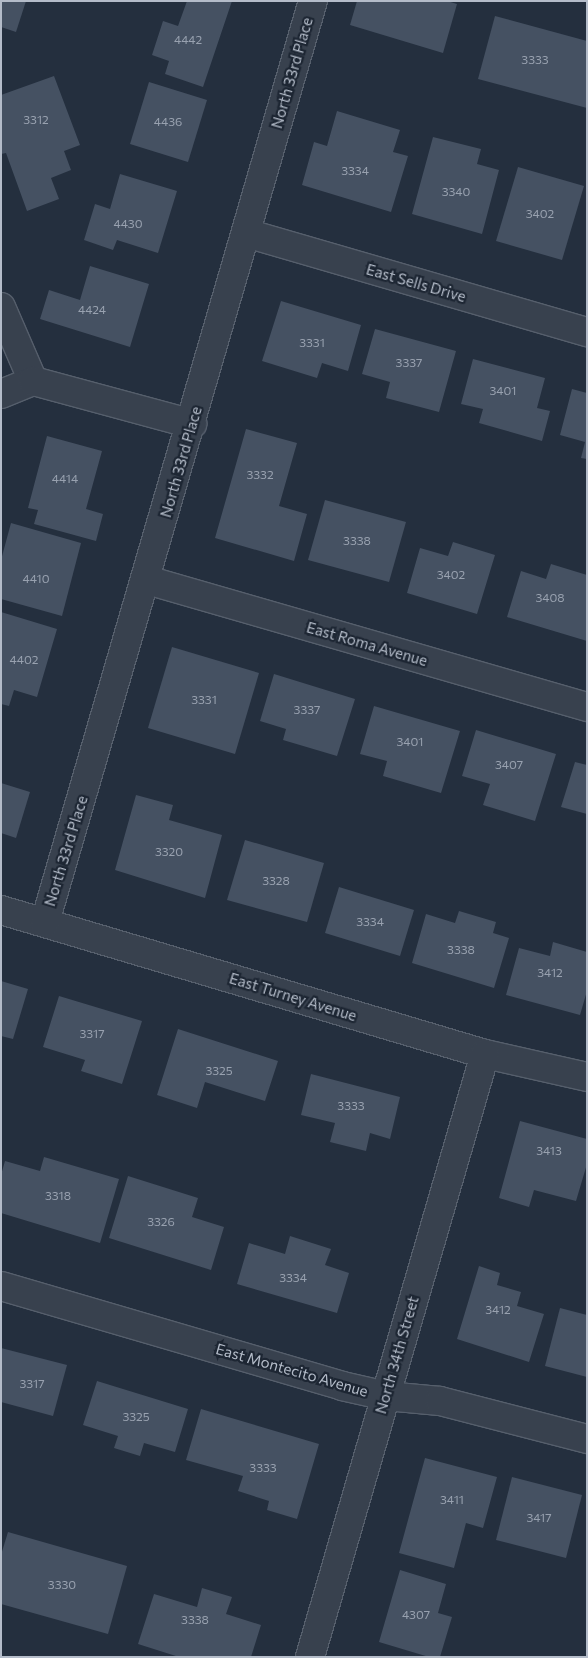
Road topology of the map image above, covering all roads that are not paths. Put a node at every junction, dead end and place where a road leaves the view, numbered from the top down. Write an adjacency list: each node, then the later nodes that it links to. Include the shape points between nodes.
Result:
1 (313, 1): 2 (street, North 33rd Place)
2 (246, 233): 4 (street, East Sells Drive); 7 (street, North 33rd Place)
3 (1, 307): 5 (street)
4 (587, 332)
5 (33, 381): 6 (street); 7 (street)
6 (1, 394)
7 (192, 424): 8 (street, North 33rd Place)
8 (147, 580): 9 (street, East Roma Avenue); 11 (street, North 33rd Place)
9 (587, 707)
10 (1, 910): 11 (street, East Turney Avenue)
11 (45, 922): 12 (street, East Turney Avenue)
12 (485, 1054): 13 (street, East Turney Avenue); 15 (street, North 34th Street)
13 (587, 1077)
14 (1, 1286): 15 (street, East Montecito Avenue)
15 (386, 1396): 16 (street, East Montecito Avenue, via 440,1401); 17 (street, North 34th Street)
16 (587, 1439)
17 (310, 1657)

